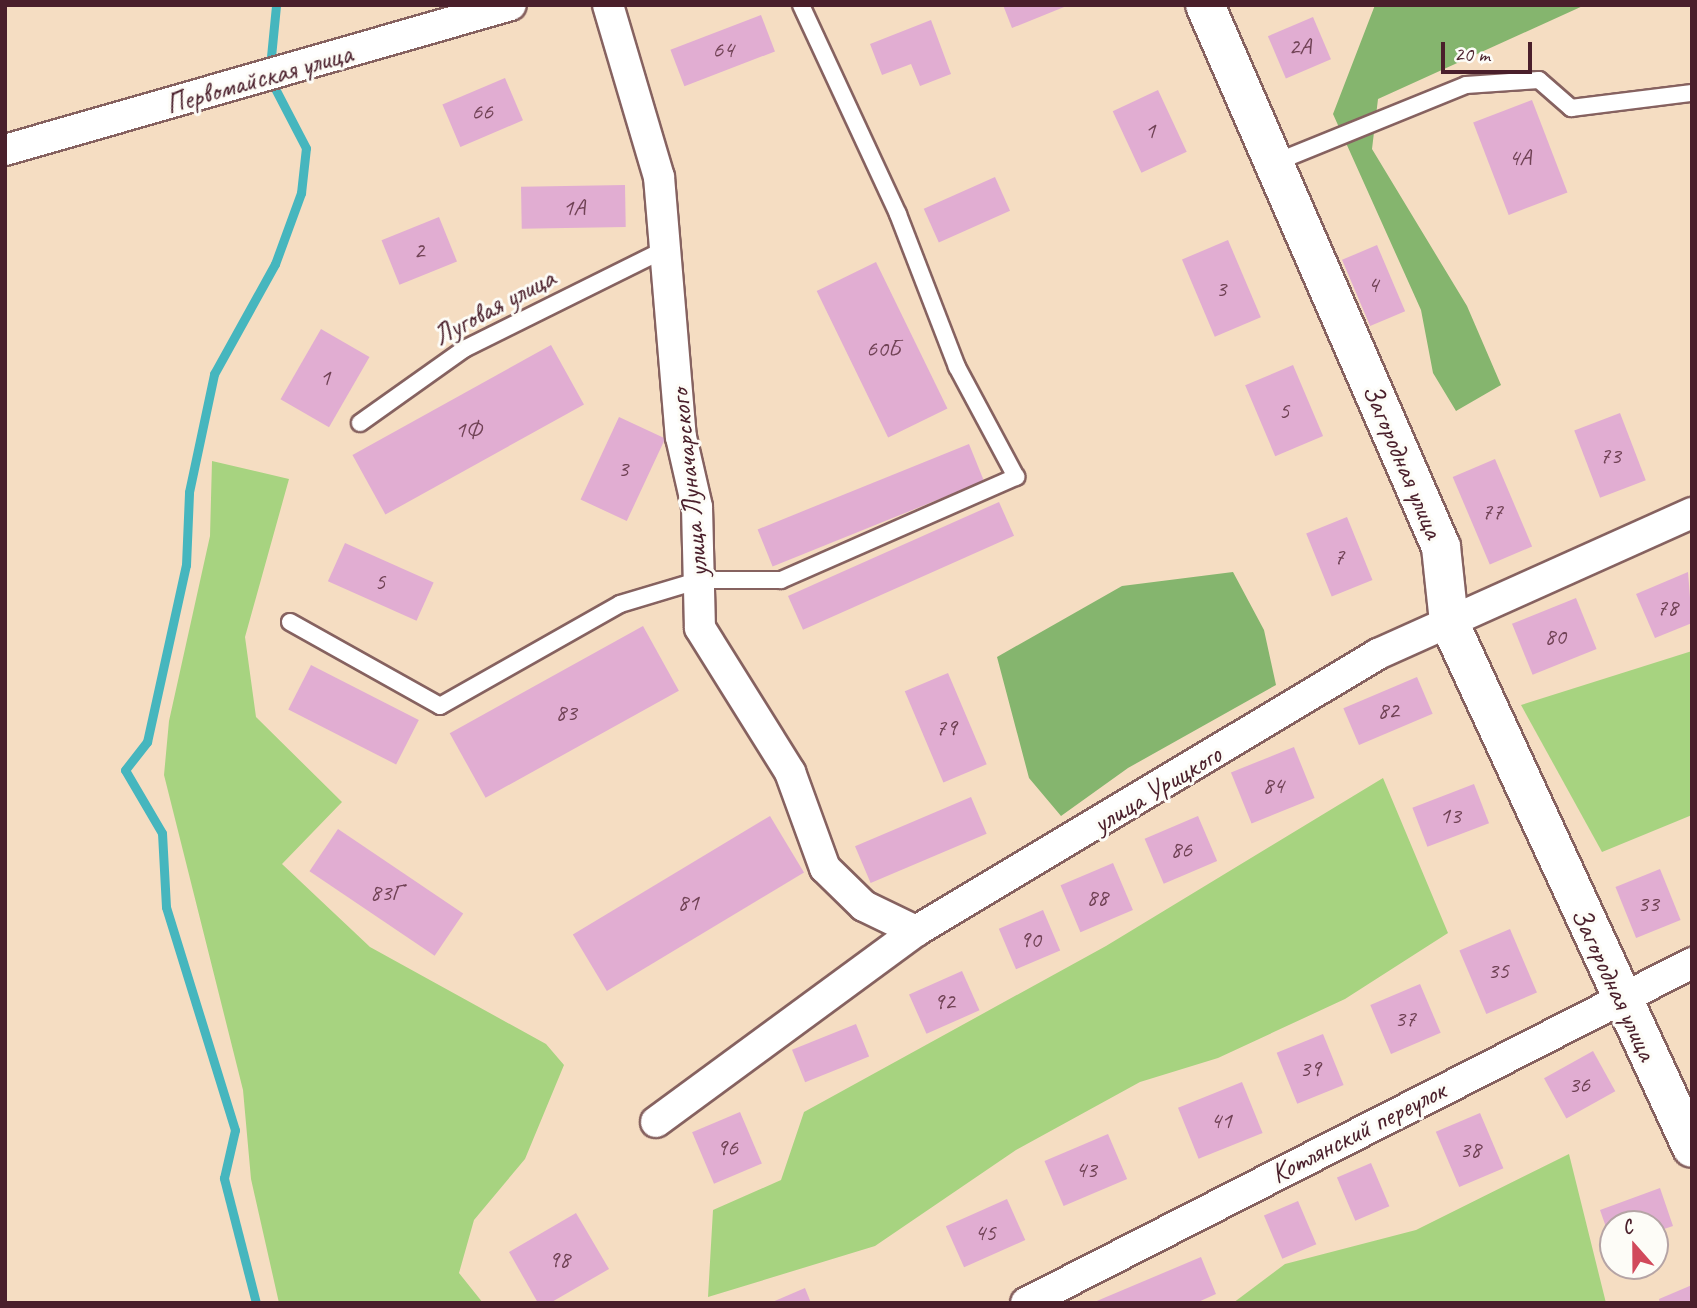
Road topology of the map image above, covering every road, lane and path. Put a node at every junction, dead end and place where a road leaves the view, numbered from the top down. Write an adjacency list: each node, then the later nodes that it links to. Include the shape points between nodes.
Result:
1 (511, 5): 6 (street, Первомайская улица)
2 (608, 5): 8 (street, улица Луначарского, via 659,177)
3 (801, 5): 11 (lane, via 898,214 957,367 1016,477 781,580)
4 (1205, 5): 7 (street, Загородная улица)
5 (1692, 93): 7 (lane, via 1572,108 1539,80 1466,85)
6 (5, 150)
7 (1274, 163): 13 (street, Загородная улица, via 1441,547)
8 (661, 251): 9 (lane, Луговая улица, via 464,349); 11 (street, улица Луначарского, via 681,437 697,507)
9 (360, 423)
10 (1692, 513): 13 (street, улица Урицкого)
11 (701, 580): 12 (lane, via 620,604 440,706); 14 (street, улица Луначарского, via 701,628 790,772 825,868 864,906)
12 (290, 622)
13 (1449, 622): 14 (street, улица Урицкого, via 1378,654); 16 (street, Загородная улица)
14 (916, 931): 17 (street, улица Урицкого)
15 (1692, 963): 16 (street, Котлянский переулок)
16 (1619, 997): 18 (street, Загородная улица); 19 (street, Котлянский переулок)
17 (656, 1122)
18 (1692, 1148)
19 (1026, 1303)

